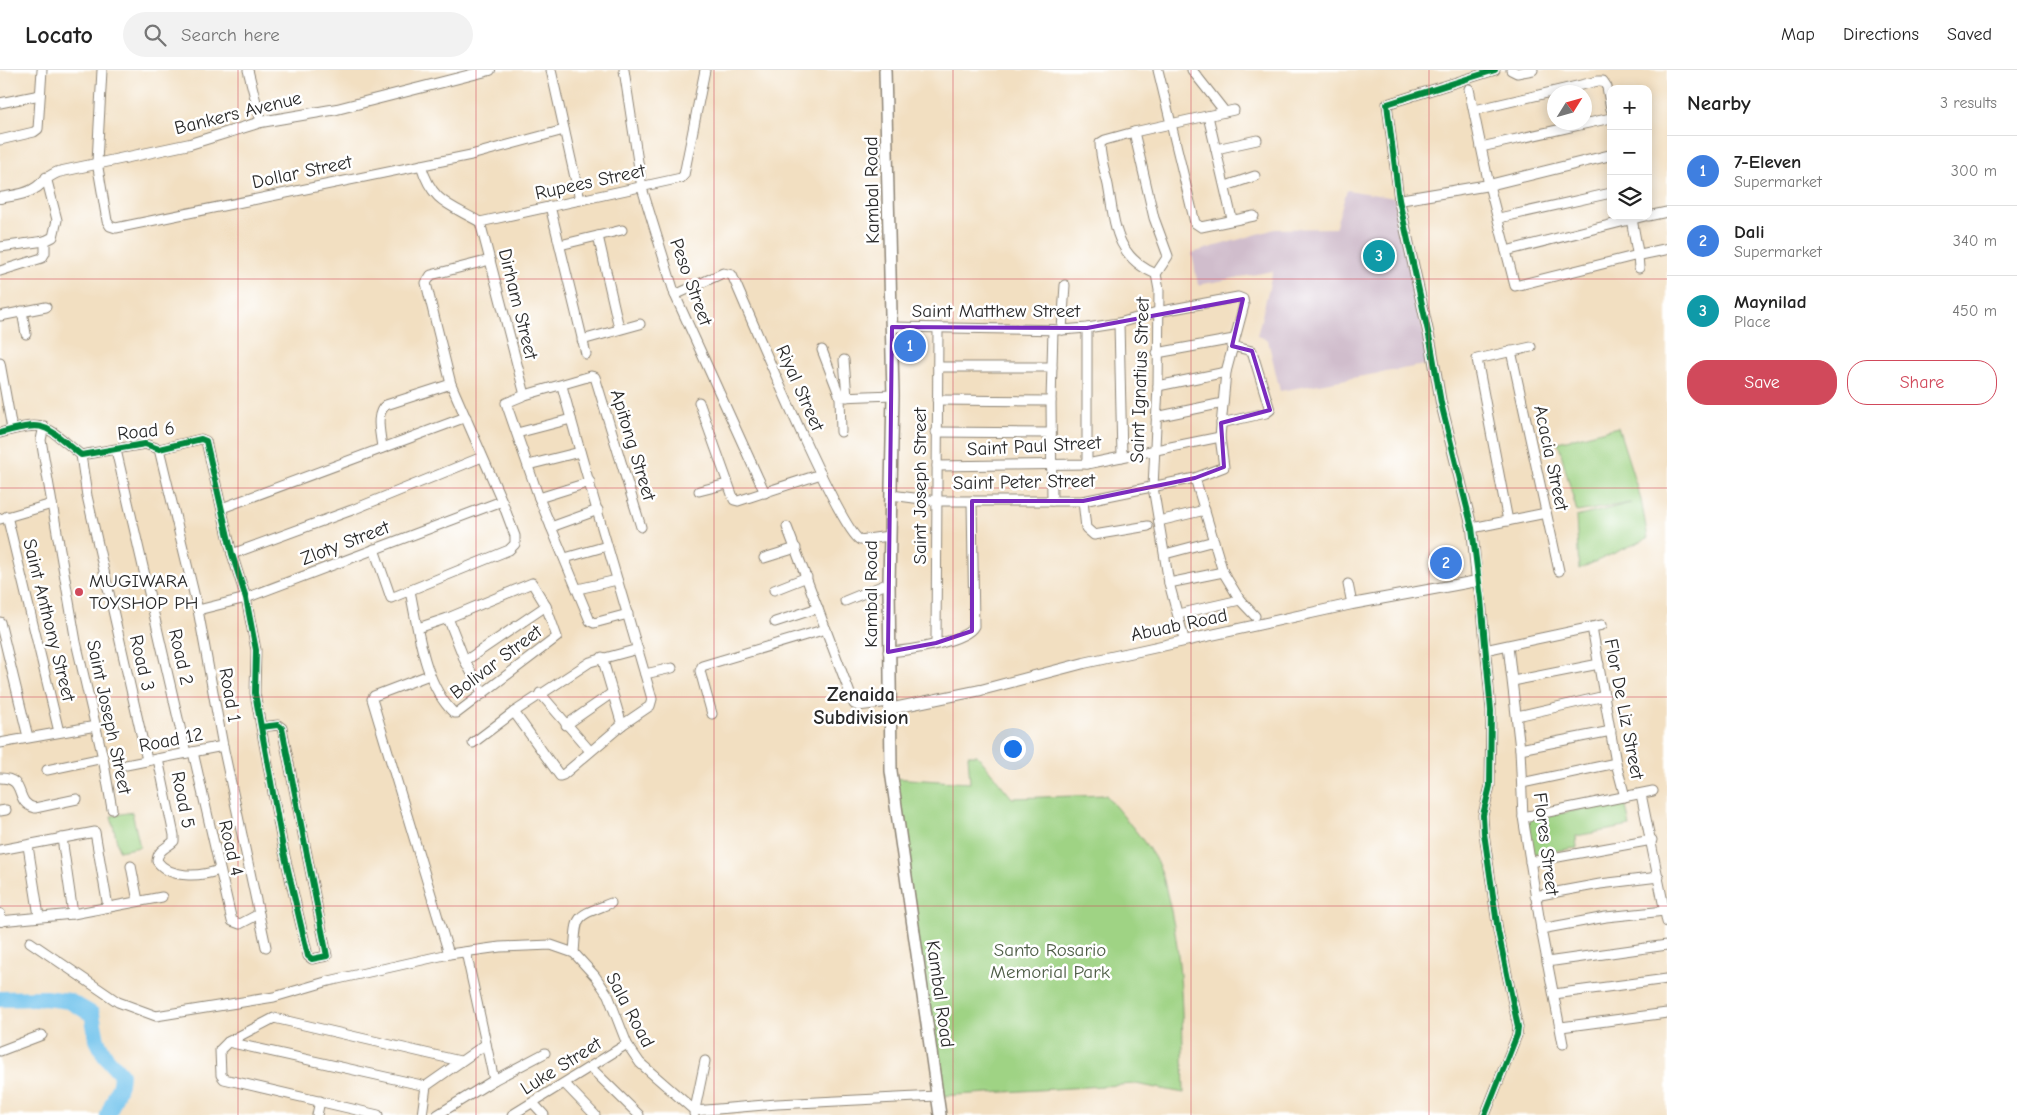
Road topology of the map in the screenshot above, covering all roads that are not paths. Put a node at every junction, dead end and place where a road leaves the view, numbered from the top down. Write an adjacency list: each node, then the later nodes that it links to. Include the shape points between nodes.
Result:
1 (42, 70): 16 (street)
2 (102, 70): 30 (street, Dollar Street)
3 (248, 70): 21 (street)
4 (490, 70): 21 (street, Bankers Avenue, via 338,109)
5 (551, 70): 23 (street)
6 (624, 70): 36 (street, Peso Street)
7 (705, 70): 36 (street, Rupees Street, via 684,176)
8 (885, 70): 70 (main road, Kambal Road)
9 (1158, 70): 22 (street)
10 (1192, 70): 19 (street, via 1230,111)
11 (1495, 70): 40 (street, via 1387,104)
12 (1511, 70): 13 (street, via 1517,73)
13 (1533, 70)
14 (1607, 87): 18 (street, via 1603,81 1598,81)
15 (1469, 89): 18 (street)
16 (40, 95): 17 (street); 25 (street, via 36,131)
17 (0, 103)
18 (1475, 110): 27 (street)
19 (1208, 116): 22 (street); 28 (street)
20 (1607, 119): 27 (street)
21 (261, 122): 30 (street, Bankers Avenue, via 190,144)
22 (1171, 125): 24 (street); 46 (street, via 1191,215 1197,227)
23 (564, 130): 31 (street, Dollar Street, via 472,155); 39 (street)
24 (1134, 132): 61 (street, via 1154,218 1168,256); 61 (street, via 1100,143 1118,239 1130,258 1141,268)
25 (0, 140)
26 (1257, 140): 28 (street)
27 (1481, 147): 34 (street)
28 (1216, 149): 35 (street)
29 (1607, 156): 34 (street)
30 (97, 162): 31 (street, Dollar Street, via 107,221 116,228); 33 (street, Bankers Avenue)
31 (421, 164): 49 (street, via 426,183 438,197)
32 (1256, 176): 35 (street)
33 (46, 177): 38 (street, Bankers Avenue, via 30,191); 52 (street, via 57,220 53,237)
34 (1490, 185): 40 (street); 45 (street)
35 (1226, 186): 46 (street)
36 (642, 188): 39 (street, Rupees Street); 63 (street, Peso Street)
37 (1607, 194): 45 (street)
38 (0, 198)
39 (580, 200): 41 (street, Rupees Street)
40 (1399, 200): 149 (street, via 1445,420)
41 (550, 206): 49 (street, Rupees Street); 53 (street)
42 (1667, 212): 43 (street)
43 (1652, 215)
44 (1254, 216): 46 (street)
45 (1499, 218): 56 (street)
46 (1232, 219)
47 (1623, 220): 56 (street)
48 (1631, 220): 57 (street)
49 (480, 222): 58 (street, Dirham Street)
50 (622, 230): 51 (street)
51 (598, 236): 53 (street); 71 (street)
52 (44, 241): 54 (street); 60 (street, via 42,258)
53 (560, 245): 76 (street)
54 (0, 247)
55 (1667, 249): 57 (street)
56 (1506, 251): 57 (street, via 1517,286)
57 (1638, 255): 59 (street)
58 (490, 260): 88 (street, via 427,278); 92 (street, Dirham Street)
59 (1639, 268)
60 (0, 271)
61 (1156, 274): 66 (street, Saint Ignatius Street)
62 (1065, 285): 74 (street)
63 (675, 295): 123 (street, Riyal Street, via 723,273 732,275); 129 (street, Peso Street)
64 (46, 307): 65 (street)
65 (22, 311): 67 (street); 75 (street)
66 (1158, 312): 68 (street, Saint Matthew Street); 77 (street, Saint Matthew Street, via 1238,297 1243,299 1244,305); 81 (street, Saint Ignatius Street)
67 (0, 316)
68 (1119, 323): 73 (street, Saint Matthew Street); 118 (street)
69 (640, 324): 71 (street)
70 (892, 327): 72 (street, Saint Matthew Street); 93 (main road, Kambal Road)
71 (619, 328): 76 (street)
72 (938, 328): 74 (street, Saint Matthew Street); 85 (street, Saint Joseph Street)
73 (1086, 328): 74 (street, Saint Matthew Street); 119 (street)
74 (1058, 330): 86 (street)
75 (26, 334)
76 (582, 340): 82 (street)
77 (1233, 342): 81 (street); 87 (street); 102 (street, via 1252,351 1270,410)
78 (1531, 347): 80 (street)
79 (822, 350): 94 (street)
80 (1511, 351): 141 (street, Acacia Street); 144 (street, via 1477,359)
81 (1157, 353): 90 (street, Saint Ignatius Street)
82 (586, 354)
83 (844, 360): 94 (street)
84 (0, 364): 91 (street)
85 (938, 367): 86 (street); 95 (street, Saint Joseph Street)
86 (1052, 367): 96 (street)
87 (1226, 372): 90 (street); 98 (street)
88 (451, 384): 99 (street); 111 (street, via 380,409)
89 (562, 386): 92 (street); 101 (street); 147 (street, Apitong Street, via 595,377)
90 (1158, 386): 100 (street, Saint Ignatius Street)
91 (3, 395): 104 (street)
92 (524, 395): 108 (street, via 506,403)
93 (893, 395): 94 (street); 130 (main road, Kambal Road)
94 (843, 397): 105 (street)
95 (937, 400): 96 (street); 106 (street, Saint Joseph Street)
96 (1051, 401): 109 (street)
97 (699, 402): 126 (street)
98 (1223, 403): 100 (street); 102 (street)
99 (466, 417): 111 (street); 117 (street)
100 (1156, 417): 114 (street, Saint Ignatius Street)
101 (571, 419): 108 (street); 115 (street)
102 (1222, 423): 110 (street)
103 (44, 426): 104 (street, via 35,424); 116 (street); 137 (street, Saint Joseph Street, via 41,440)
104 (12, 430): 107 (street)
105 (841, 432)
106 (936, 432): 109 (street); 122 (street, Saint Joseph Street)
107 (0, 433)
108 (516, 433): 120 (street)
109 (1050, 433): 121 (street)
110 (1220, 437): 114 (street, Saint Paul Street); 124 (street, Saint Peter Street, via 1224,467)
111 (382, 448): 138 (street)
112 (159, 449): 113 (street, Road 6, via 145,444); 138 (street, Road 6, via 206,441); 176 (street, Road 1)
113 (116, 450): 116 (street, Road 6); 220 (street, Road 2)
114 (1155, 450): 118 (street, Saint Paul Street); 127 (street, Saint Ignatius Street)
115 (580, 452): 120 (street); 125 (street)
116 (81, 455): 223 (street, Road 3, via 87,496)
117 (482, 457): 132 (street); 155 (street)
118 (1122, 457): 119 (street, Saint Paul Street)
119 (1087, 464): 121 (street, Saint Paul Street)
120 (528, 465): 131 (street)
121 (1051, 465): 122 (street, Saint Paul Street); 135 (street)
122 (937, 466): 133 (street, Saint Joseph Street)
123 (821, 474): 129 (street); 150 (street, Riyal Street, via 854,536 866,540)
124 (1195, 478): 127 (street, Saint Peter Street); 140 (street)
125 (590, 482): 131 (street); 139 (street)
126 (727, 484): 128 (street); 129 (street, via 734,500 738,501)
127 (1153, 487): 136 (street, Saint Peter Street); 143 (street, Saint Ignatius Street)
128 (699, 491)
129 (764, 493)
130 (891, 494): 133 (street, Saint Peter Street); 150 (main road, Kambal Road)
131 (540, 498): 146 (street)
132 (502, 501): 154 (street, Zloty Street); 169 (street, via 515,536 515,544 509,550)
133 (937, 501): 134 (street, Saint Peter Street); 188 (street, Saint Joseph Street)
134 (972, 501): 135 (street, Saint Peter Street); 188 (street, via 974,626 968,634)
135 (1052, 501): 136 (street, Saint Peter Street)
136 (1083, 501): 145 (street, via 1086,528 1090,534)
137 (52, 504): 142 (street); 210 (street, Saint Joseph Street, via 76,642)
138 (222, 508): 155 (street)
139 (598, 510): 146 (street); 152 (street)
140 (1205, 510): 143 (street); 151 (street)
141 (1546, 512): 144 (street); 159 (street, Acacia Street)
142 (4, 518): 213 (street, Saint Anthony Street)
143 (1159, 521): 156 (street, Saint Ignatius Street)
144 (1508, 521): 149 (street)
145 (1148, 526)
146 (551, 527): 157 (street)
147 (641, 527)
148 (787, 527): 153 (street)
149 (1472, 528): 163 (street)
150 (889, 536): 164 (main road, Kambal Road)
151 (1214, 541): 156 (street); 160 (street)
152 (607, 546): 157 (street); 162 (street)
153 (796, 548): 158 (street); 161 (street)
154 (374, 550): 169 (street, via 390,598); 170 (street, Zloty Street)
155 (232, 554): 170 (street)
156 (1165, 554): 165 (street, Saint Ignatius Street)
157 (565, 558): 167 (street)
158 (764, 558)
159 (1559, 571)
160 (1223, 572): 165 (street); 171 (street)
161 (807, 578): 168 (street); 175 (street)
162 (617, 580): 167 (street); 177 (street)
163 (1477, 581): 173 (street, Abuab Road); 191 (street)
164 (889, 583): 172 (street); 192 (main road, Kambal Road)
165 (1170, 583): 178 (street, Saint Ignatius Street)
166 (1348, 584): 173 (street)
167 (578, 589): 177 (street, via 591,623)
168 (774, 590)
169 (410, 591): 185 (street)
170 (246, 598): 176 (street, Zloty Street); 211 (street, via 256,650 255,693)
171 (1240, 600): 178 (street); 179 (street)
172 (845, 601)
173 (1352, 604): 204 (street, Abuab Road, via 1084,663 981,690)
174 (546, 606): 180 (street, Bolivar Street, via 530,583); 194 (street); 202 (street, Bolivar Street, via 557,638)
175 (818, 608): 182 (street); 186 (street)
176 (198, 610): 217 (street, Road 1)
177 (628, 614): 190 (street)
178 (1178, 614): 187 (street, Saint Ignatius Street)
179 (1255, 616)
180 (448, 618): 185 (street, Bolivar Street); 194 (street)
181 (0, 622): 214 (street)
182 (775, 622)
183 (1602, 625): 184 (street)
184 (1592, 627): 189 (street); 195 (street, Flor De Liz Street)
185 (418, 628): 198 (street)
186 (826, 629): 204 (street, via 854,704); 206 (street, via 702,666 700,671)
187 (1184, 635)
188 (936, 643): 192 (street)
189 (1508, 646): 191 (street); 199 (street, Flores Street)
190 (638, 649): 193 (street); 197 (street)
191 (1485, 650): 293 (street, via 1491,711 1490,786 1483,815 1484,833 1498,931 1518,1026)
192 (888, 652): 204 (main road, Kambal Road)
193 (602, 657): 200 (street); 201 (street)
194 (465, 661): 202 (street)
195 (1599, 664): 199 (street); 203 (street, Flor De Liz Street)
196 (672, 668): 197 (street)
197 (645, 674): 209 (street, via 652,699 650,706)
198 (429, 675): 202 (street, Bolivar Street, via 454,713); 260 (street, via 372,699)
199 (1513, 681): 207 (street, Flores Street)
200 (540, 693): 205 (street); 208 (street)
201 (612, 693): 208 (street); 209 (street)
202 (483, 694)
203 (1605, 696): 207 (street); 212 (street, Flor De Liz Street)
204 (889, 705): 279 (main road, Kambal Road, via 891,771)
205 (514, 712): 216 (street); 219 (street, via 560,776)
206 (712, 714)
207 (1517, 716): 218 (street, Flores Street)
208 (566, 725): 219 (street)
209 (622, 725): 219 (street)
210 (96, 726): 213 (street); 221 (street, Saint Joseph Street)
211 (261, 727): 211 (street, via 278,725 282,728 327,956 308,956 283,848)
212 (1611, 731): 218 (street); 224 (street, Flor De Liz Street)
213 (59, 732): 214 (street)
214 (28, 737): 215 (street)
215 (1, 743)
216 (472, 743)
217 (222, 746): 220 (street, Road 12); 250 (street, Road 1)
218 (1520, 749): 228 (street, Flores Street)
219 (590, 752)
220 (189, 753): 222 (street, Road 12); 241 (street, Road 4)
221 (103, 758): 226 (street); 233 (street, Saint Joseph Street)
222 (158, 759): 223 (street, Road 12); 241 (street, Road 5, via 174,841 157,855 157,861 161,867 180,874 206,875)
223 (147, 760): 225 (street, Road 12)
224 (1616, 763): 228 (street); 231 (street, Flor De Liz Street)
225 (126, 765)
226 (47, 770)
227 (0, 778): 232 (street, via 13,780 24,803 35,808)
228 (1522, 783): 234 (street, Flores Street)
229 (1653, 791): 230 (street)
230 (1641, 794): 231 (street); 236 (street)
231 (1625, 797): 234 (street)
232 (77, 799)
233 (112, 808)
234 (1523, 817): 239 (street, Flores Street)
235 (62, 838): 237 (street); 247 (street, via 96,834); 249 (street)
236 (1652, 840): 239 (street); 242 (street)
237 (28, 846): 238 (street); 251 (street)
238 (0, 850)
239 (1530, 862): 243 (street, Flores Street)
240 (131, 866): 245 (street)
241 (219, 870): 250 (street, Road 4, via 232,921 240,924)
242 (1659, 877): 243 (street); 248 (street)
243 (1535, 896): 254 (street, Flores Street)
244 (162, 897): 245 (street)
245 (138, 901): 247 (street)
246 (611, 903): 259 (street, via 580,916 575,927)
247 (108, 907): 249 (street)
248 (1665, 911): 253 (street); 254 (street, via 1606,917)
249 (73, 914): 251 (street)
250 (259, 914): 257 (street, Road 1)
251 (39, 916): 252 (street)
252 (0, 919)
253 (1667, 922)
254 (1541, 929): 261 (street, Flores Street)
255 (30, 942): 260 (street, Sala Road, via 118,1002 156,1016 274,997)
256 (1667, 944): 261 (street)
257 (266, 948)
258 (466, 952): 259 (street, Sala Road, via 551,945); 260 (street, Sala Road); 268 (street)
259 (574, 953): 269 (street, Sala Road, via 608,995)
260 (449, 954)
261 (1547, 962): 263 (street, Flores Street)
262 (1667, 979): 263 (street)
263 (1554, 994): 265 (street, Flores Street)
264 (1667, 1013): 265 (street)
265 (1561, 1028): 270 (street, Flores Street)
266 (42, 1035): 271 (street)
267 (228, 1042): 273 (street, via 274,1018); 278 (street); 280 (street, via 220,1050 224,1079)
268 (486, 1044): 273 (street); 276 (street)
269 (627, 1044): 275 (street, Luke Street); 283 (street, Sala Road, via 640,1063)
270 (1563, 1044)
271 (0, 1051)
272 (545, 1053): 276 (street)
273 (460, 1060): 278 (street)
274 (705, 1061): 283 (street)
275 (590, 1068): 277 (street, Luke Street); 291 (street)
276 (494, 1080): 287 (street)
277 (565, 1084): 281 (street, Luke Street); 290 (street)
278 (426, 1086): 286 (street)
279 (937, 1096): 283 (street, via 777,1104); 292 (main road, Kambal Road)
280 (320, 1101): 282 (street); 284 (street)
281 (532, 1103): 288 (street, Luke Street); 289 (street)
282 (354, 1112): 285 (street)
283 (694, 1113)
284 (317, 1115)
285 (378, 1115)
286 (422, 1115)
287 (437, 1115)
288 (512, 1115)
289 (544, 1115)
290 (595, 1115)
291 (640, 1115)
292 (940, 1115)
293 (1484, 1115)

